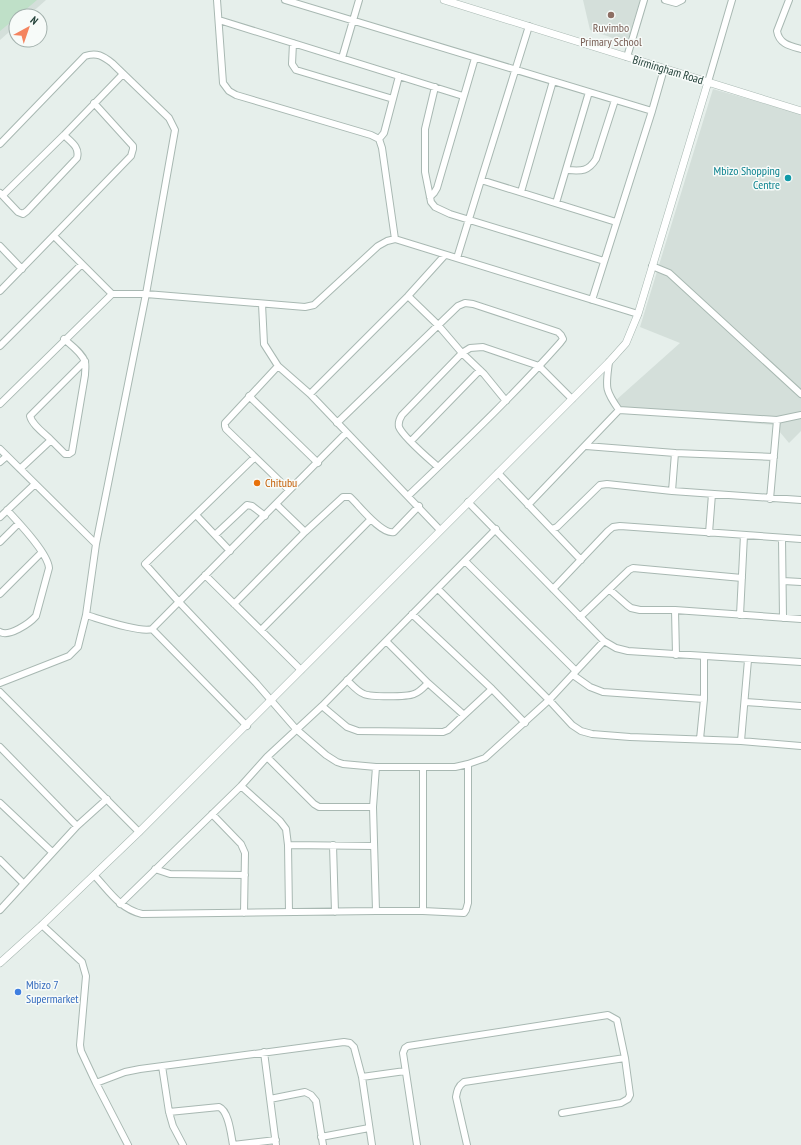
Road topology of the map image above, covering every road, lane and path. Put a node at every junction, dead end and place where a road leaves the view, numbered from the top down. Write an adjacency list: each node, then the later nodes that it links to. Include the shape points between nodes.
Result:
1 (217, 0): 10 (street)
2 (286, 0): 11 (street)
3 (359, 0): 11 (street)
4 (444, 0): 12 (street, Birmingham Road)
5 (644, 0): 15 (street)
6 (665, 0): 7 (street, via 676,3)
7 (682, 0)
8 (732, 0): 23 (street)
9 (789, 0): 14 (street, via 777,35 782,42)
10 (219, 20): 13 (street); 33 (street, via 223,83 229,91)
11 (353, 21): 16 (street); 17 (street)
12 (529, 26): 15 (street, Birmingham Road); 19 (street)
13 (293, 43): 16 (street); 27 (street, via 292,64 296,70)
14 (801, 50)
15 (627, 57): 18 (street, Birmingham Road)
16 (342, 58): 21 (street)
17 (475, 58): 19 (street); 26 (street)
18 (664, 69): 23 (street, Birmingham Road); 30 (street)
19 (515, 70): 22 (street); 36 (street)
20 (123, 74): 29 (street); 34 (street, via 104,56 85,56); 54 (street, via 169,118 175,130)
21 (399, 76): 24 (street); 27 (street)
22 (553, 81): 25 (street); 37 (street)
23 (708, 82): 31 (street, Birmingham Road); 50 (street)
24 (435, 87): 26 (street); 39 (street, via 425,129 425,172)
25 (589, 92): 28 (street); 35 (street)
26 (463, 96): 39 (street, via 437,188)
27 (394, 99): 33 (street, via 384,133)
28 (615, 100): 30 (street); 35 (street, via 592,166 580,171)
29 (94, 103): 32 (street); 43 (street, via 134,149 131,156)
30 (652, 111): 42 (street)
31 (801, 111)
32 (64, 135): 38 (street); 38 (street, via 77,148 77,158 27,211 23,214 18,212)
33 (378, 139): 44 (street, via 382,148)
34 (0, 144)
35 (567, 170): 40 (street)
36 (480, 180): 37 (street); 41 (street)
37 (521, 192): 40 (street)
38 (1, 194)
39 (430, 197): 41 (street, via 435,206)
40 (556, 202): 42 (street)
41 (469, 220): 47 (street); 48 (street)
42 (616, 222): 48 (street)
43 (54, 236): 49 (street); 51 (street)
44 (396, 239): 46 (street); 57 (street, via 378,246 314,305 305,307)
45 (0, 246): 51 (street)
46 (445, 255): 47 (street); 55 (street)
47 (458, 258): 56 (street)
48 (604, 261): 56 (street)
49 (82, 264): 53 (street); 61 (street)
50 (652, 266): 58 (street); 69 (street, via 669,273)
51 (22, 269): 52 (street)
52 (0, 290)
53 (112, 294): 54 (street); 60 (street)
54 (146, 294): 57 (street); 119 (street)
55 (408, 296): 59 (street); 68 (street)
56 (592, 300): 58 (street)
57 (262, 304): 65 (street, via 264,344)
58 (638, 314): 64 (street, via 626,343)
59 (438, 325): 62 (street); 66 (street, via 458,306 465,303 558,332 563,339); 77 (street)
60 (64, 339): 63 (street); 73 (street)
61 (0, 346)
62 (462, 353): 66 (street, via 478,346); 67 (street); 80 (street, via 402,415 399,428)
63 (85, 361): 79 (street, via 30,416); 79 (street, via 72,452 67,455)
64 (609, 362): 71 (street); 74 (street, via 606,389)
65 (278, 366): 68 (street); 70 (street)
66 (539, 366): 71 (street); 72 (street)
67 (480, 370): 72 (street); 80 (street)
68 (310, 394): 77 (street)
69 (801, 394)
70 (249, 396): 85 (street, via 225,426); 88 (street)
71 (572, 399): 91 (street)
72 (506, 402): 89 (street)
73 (0, 404)
74 (619, 410): 76 (street); 81 (street)
75 (801, 415): 76 (street)
76 (777, 420): 86 (street)
77 (337, 423): 78 (street)
78 (346, 433): 88 (street); 96 (street)
79 (51, 440): 90 (street)
80 (411, 441): 89 (street)
81 (586, 446): 83 (street); 101 (street)
82 (0, 449): 84 (street)
83 (675, 453): 86 (street); 94 (street)
84 (7, 456): 87 (street); 90 (street)
85 (255, 457): 93 (street); 104 (street)
86 (774, 457): 97 (street)
87 (0, 462)
88 (318, 463): 93 (street)
89 (438, 467): 96 (street)
90 (20, 469): 92 (street)
91 (498, 473): 99 (street); 101 (street)
92 (35, 484): 103 (street); 119 (street)
93 (289, 490): 100 (street)
94 (672, 491): 95 (street); 110 (street, via 600,485)
95 (712, 494): 97 (street); 113 (street)
96 (408, 496): 102 (street)
97 (770, 499): 98 (street)
98 (801, 500)
99 (468, 502): 109 (street); 111 (street)
100 (276, 504): 105 (street); 112 (street)
101 (528, 505): 110 (street)
102 (419, 506): 107 (street, via 394,532 384,530); 111 (street)
103 (8, 510): 106 (street); 108 (street)
104 (196, 515): 114 (street); 132 (street, via 145,564)
105 (265, 516): 114 (street, via 252,506 248,506); 120 (street)
106 (0, 517)
107 (371, 519): 112 (street, via 350,497 343,497); 142 (street)
108 (19, 523): 118 (street); 121 (street)
109 (496, 529): 123 (street); 129 (street)
110 (552, 529): 122 (street)
111 (440, 530): 150 (street)
112 (305, 532): 133 (street)
113 (709, 533): 115 (street); 122 (street, via 613,527)
114 (215, 535): 120 (street)
115 (744, 535): 116 (street); 125 (street)
116 (782, 538): 117 (street); 126 (street)
117 (801, 539)
118 (0, 542)
119 (96, 544): 136 (street)
120 (230, 551): 124 (street)
121 (42, 552): 131 (street); 143 (street, via 49,568 37,614 30,622 10,632)
122 (581, 560): 129 (street)
123 (465, 561): 128 (street); 151 (street)
124 (205, 576): 132 (street); 133 (street)
125 (742, 578): 130 (street, via 633,568); 137 (street)
126 (782, 581): 127 (street); 139 (street)
127 (801, 582)
128 (438, 589): 135 (street); 159 (street)
129 (553, 589): 138 (street)
130 (610, 590): 134 (street, via 631,608); 138 (street)
131 (0, 594)
132 (179, 602): 141 (street); 158 (street)
133 (234, 604): 142 (street)
134 (675, 610): 137 (street); 146 (street)
135 (412, 614): 144 (street); 155 (street)
136 (86, 615): 141 (street); 153 (street, via 78,647 69,656)
137 (740, 615): 139 (street)
138 (580, 617): 145 (street)
139 (783, 618): 140 (street)
140 (801, 619)
141 (152, 629): 165 (street)
142 (261, 630): 150 (street)
143 (0, 632)
144 (386, 641): 152 (street); 154 (street)
145 (604, 641): 146 (street, via 628,651); 151 (street)
146 (676, 655): 147 (street)
147 (704, 657): 148 (street); 157 (street)
148 (748, 660): 149 (street); 160 (street)
149 (801, 662)
150 (301, 670): 158 (street)
151 (575, 673): 157 (street, via 590,687 603,692); 159 (street)
152 (347, 680): 154 (street, via 364,695 371,696 409,695); 161 (street)
153 (0, 682)
154 (428, 683): 163 (street)
155 (492, 689): 163 (street); 164 (street)
156 (0, 692): 176 (street)
157 (704, 699): 167 (street)
158 (271, 700): 165 (street); 166 (street)
159 (549, 700): 164 (street); 167 (street, via 572,725 592,734)
160 (744, 702): 162 (street); 168 (street)
161 (322, 706): 163 (street, via 347,726 358,731 443,732); 166 (street)
162 (801, 706)
163 (464, 715)
164 (525, 723): 172 (street, via 485,758)
165 (246, 726): 181 (street)
166 (296, 729): 171 (street); 173 (street, via 337,762)
167 (700, 739): 168 (street)
168 (741, 741): 169 (street)
169 (801, 746)
170 (0, 747): 180 (street)
171 (267, 757): 175 (street); 178 (street, via 314,804)
172 (468, 764): 174 (street); 194 (street, via 467,907 461,913)
173 (376, 767): 174 (street); 178 (street)
174 (422, 767): 194 (street)
175 (241, 786): 179 (street); 182 (street, via 284,825)
176 (107, 799): 180 (street); 181 (street)
177 (0, 803): 185 (street)
178 (373, 807): 184 (street)
179 (212, 814): 187 (street); 188 (street, via 241,844 245,853)
180 (78, 826): 185 (street)
181 (139, 832): 189 (street)
182 (288, 845): 183 (street); 195 (street)
183 (333, 845): 184 (street); 196 (street)
184 (374, 846): 193 (street)
185 (52, 852): 190 (street)
186 (0, 860): 190 (street)
187 (155, 869): 188 (street, via 170,874); 191 (street)
188 (245, 875): 197 (street)
189 (95, 876): 191 (street); 198 (street)
190 (24, 884): 192 (street)
191 (120, 904): 197 (street, via 142,914)
192 (0, 910)
193 (376, 911): 194 (street); 196 (street)
194 (423, 911)
195 (289, 912): 196 (street); 197 (street)
196 (335, 912)
197 (244, 913)
198 (42, 925): 199 (street); 205 (street, via 82,962 86,976 80,1045)
199 (0, 963)
200 (264, 1052): 202 (street); 204 (street, via 350,1043 354,1047); 206 (street)
201 (625, 1058): 203 (street, via 617,1020 608,1014 408,1046 403,1053); 208 (street, via 630,1095 625,1102); 217 (street, via 464,1082 456,1097)
202 (162, 1066): 205 (street, via 125,1072); 207 (street)
203 (405, 1071): 204 (street); 216 (street)
204 (362, 1077): 209 (street)
205 (96, 1083): 212 (street)
206 (270, 1099): 210 (street, via 305,1092 311,1095 316,1101); 211 (street)
207 (169, 1112): 211 (street, via 223,1108 233,1145); 213 (street)
208 (562, 1113)
209 (369, 1128): 210 (street); 215 (street)
210 (321, 1136): 214 (street)
211 (276, 1143)
212 (128, 1145)
213 (182, 1145)
214 (323, 1145)
215 (372, 1145)
216 (417, 1145)
217 (467, 1145)

